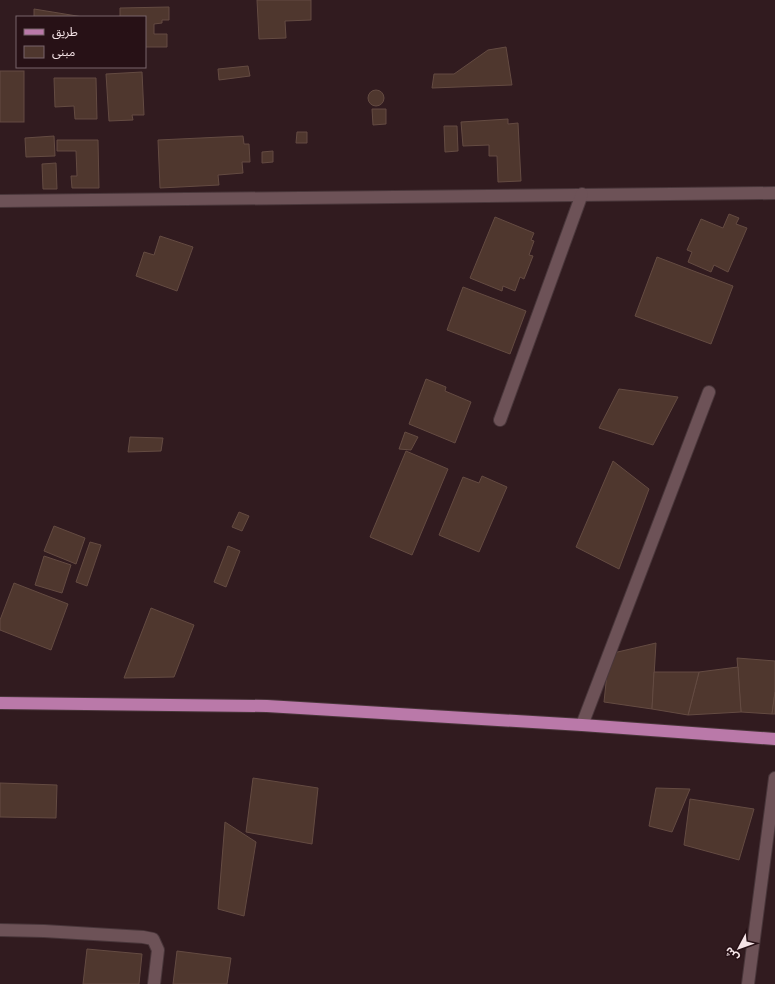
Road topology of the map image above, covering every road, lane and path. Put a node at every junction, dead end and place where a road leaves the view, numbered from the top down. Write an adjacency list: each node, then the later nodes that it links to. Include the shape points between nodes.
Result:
1 (775, 193): 2 (street)
2 (582, 194): 3 (street); 5 (street)
3 (0, 200)
4 (709, 392): 7 (street)
5 (500, 420)
6 (0, 703): 7 (main road, via 267,706)
7 (582, 724): 8 (main road)
8 (775, 739)
9 (775, 778): 12 (street)
10 (0, 930): 11 (street, via 153,939 158,950)
11 (154, 984)
12 (748, 984)

